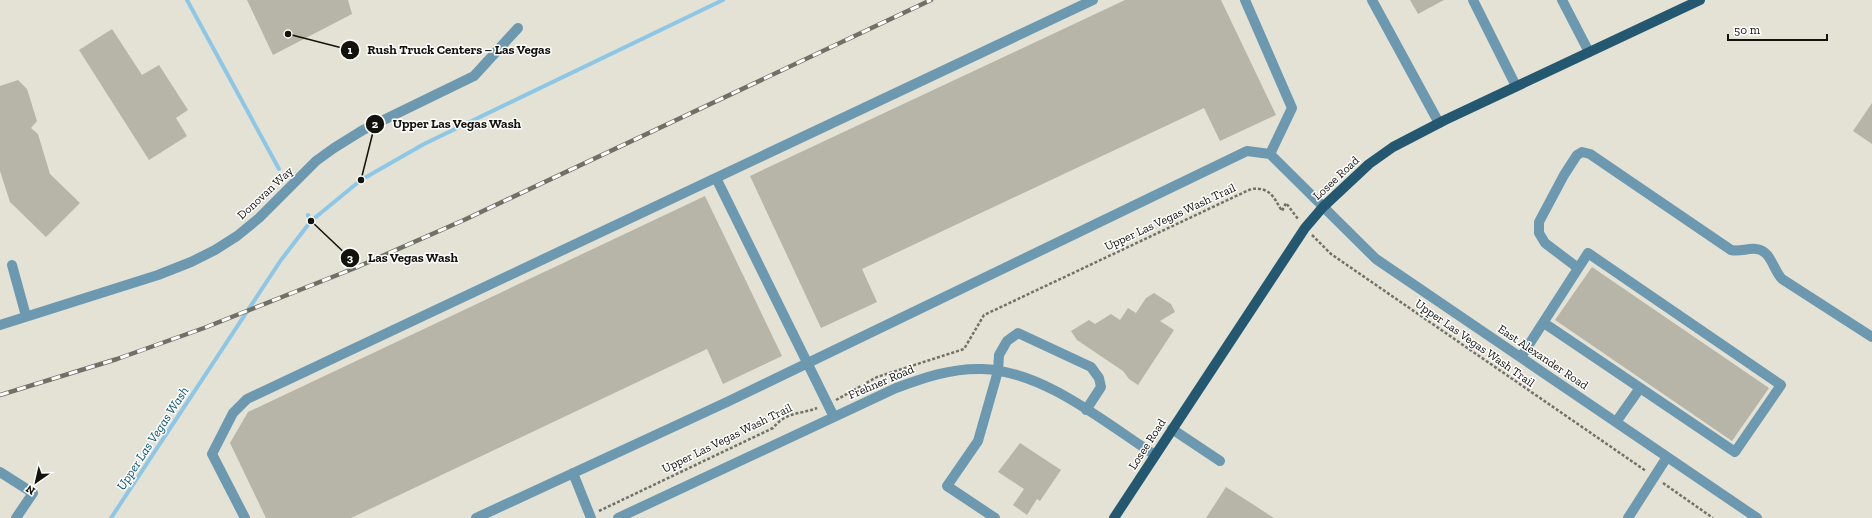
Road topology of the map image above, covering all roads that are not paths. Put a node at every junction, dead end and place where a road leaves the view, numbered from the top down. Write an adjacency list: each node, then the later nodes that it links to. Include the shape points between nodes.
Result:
1 (1093, 0): 13 (street)
2 (1245, 0): 12 (street, via 1292,108)
3 (1372, 0): 11 (street)
4 (1473, 0): 10 (street)
5 (1562, 0): 9 (street)
6 (1700, 0): 7 (main road, Losee Road)
7 (1688, 3): 9 (main road, Losee Road)
8 (518, 28): 17 (street, Donovan Way, via 474,76 363,130 334,148 316,161 259,218 215,250 158,276)
9 (1589, 52): 10 (main road, Losee Road)
10 (1516, 86): 11 (main road, Losee Road)
11 (1438, 123): 14 (main road, Losee Road, via 1393,147 1369,164)
12 (1270, 154): 14 (street, East Alexander Road); 22 (street, via 1247,152)
13 (716, 178): 22 (street); 37 (street, via 247,399 233,412 212,454)
14 (1323, 207): 21 (street, East Alexander Road, via 1376,259); 28 (main road, Losee Road, via 1305,228)
15 (12, 265): 17 (street)
16 (1578, 268): 18 (street); 20 (street, via 1545,242 1539,233 1539,222 1564,175 1577,155 1582,152 1590,154 1730,250 1764,251 1776,273 1782,278); 24 (street, via 1588,253 1781,385 1735,452)
17 (26, 316): 19 (street, Donovan Way)
18 (1544, 323): 21 (street); 24 (street)
19 (0, 324)
20 (1872, 337)
21 (1521, 357): 27 (street, East Alexander Road)
22 (807, 364): 26 (street); 33 (street)
23 (998, 371): 25 (street, Frehner Road, via 1036,382); 25 (street, via 999,355 1007,341 1018,333 1076,358 1091,367 1099,378 1101,387); 26 (street, Frehner Road, via 963,370 924,378); 40 (street, via 978,441 947,486)
24 (1640, 388): 27 (street)
25 (1086, 410): 29 (street, Frehner Road)
26 (834, 417): 39 (street, Frehner Road)
27 (1616, 422): 30 (street, East Alexander Road)
28 (1172, 429): 29 (main road, Losee Road); 31 (street)
29 (1155, 455): 41 (main road, Losee Road)
30 (1667, 456): 35 (street, East Alexander Road); 42 (street)
31 (1220, 461)
32 (0, 472): 36 (street, via 33,493)
33 (573, 473): 34 (street); 38 (street)
34 (590, 517)
35 (1755, 517)
36 (16, 518)
37 (244, 518)
38 (476, 518)
39 (618, 518)
40 (994, 518)
41 (1114, 518)
42 (1628, 518)

